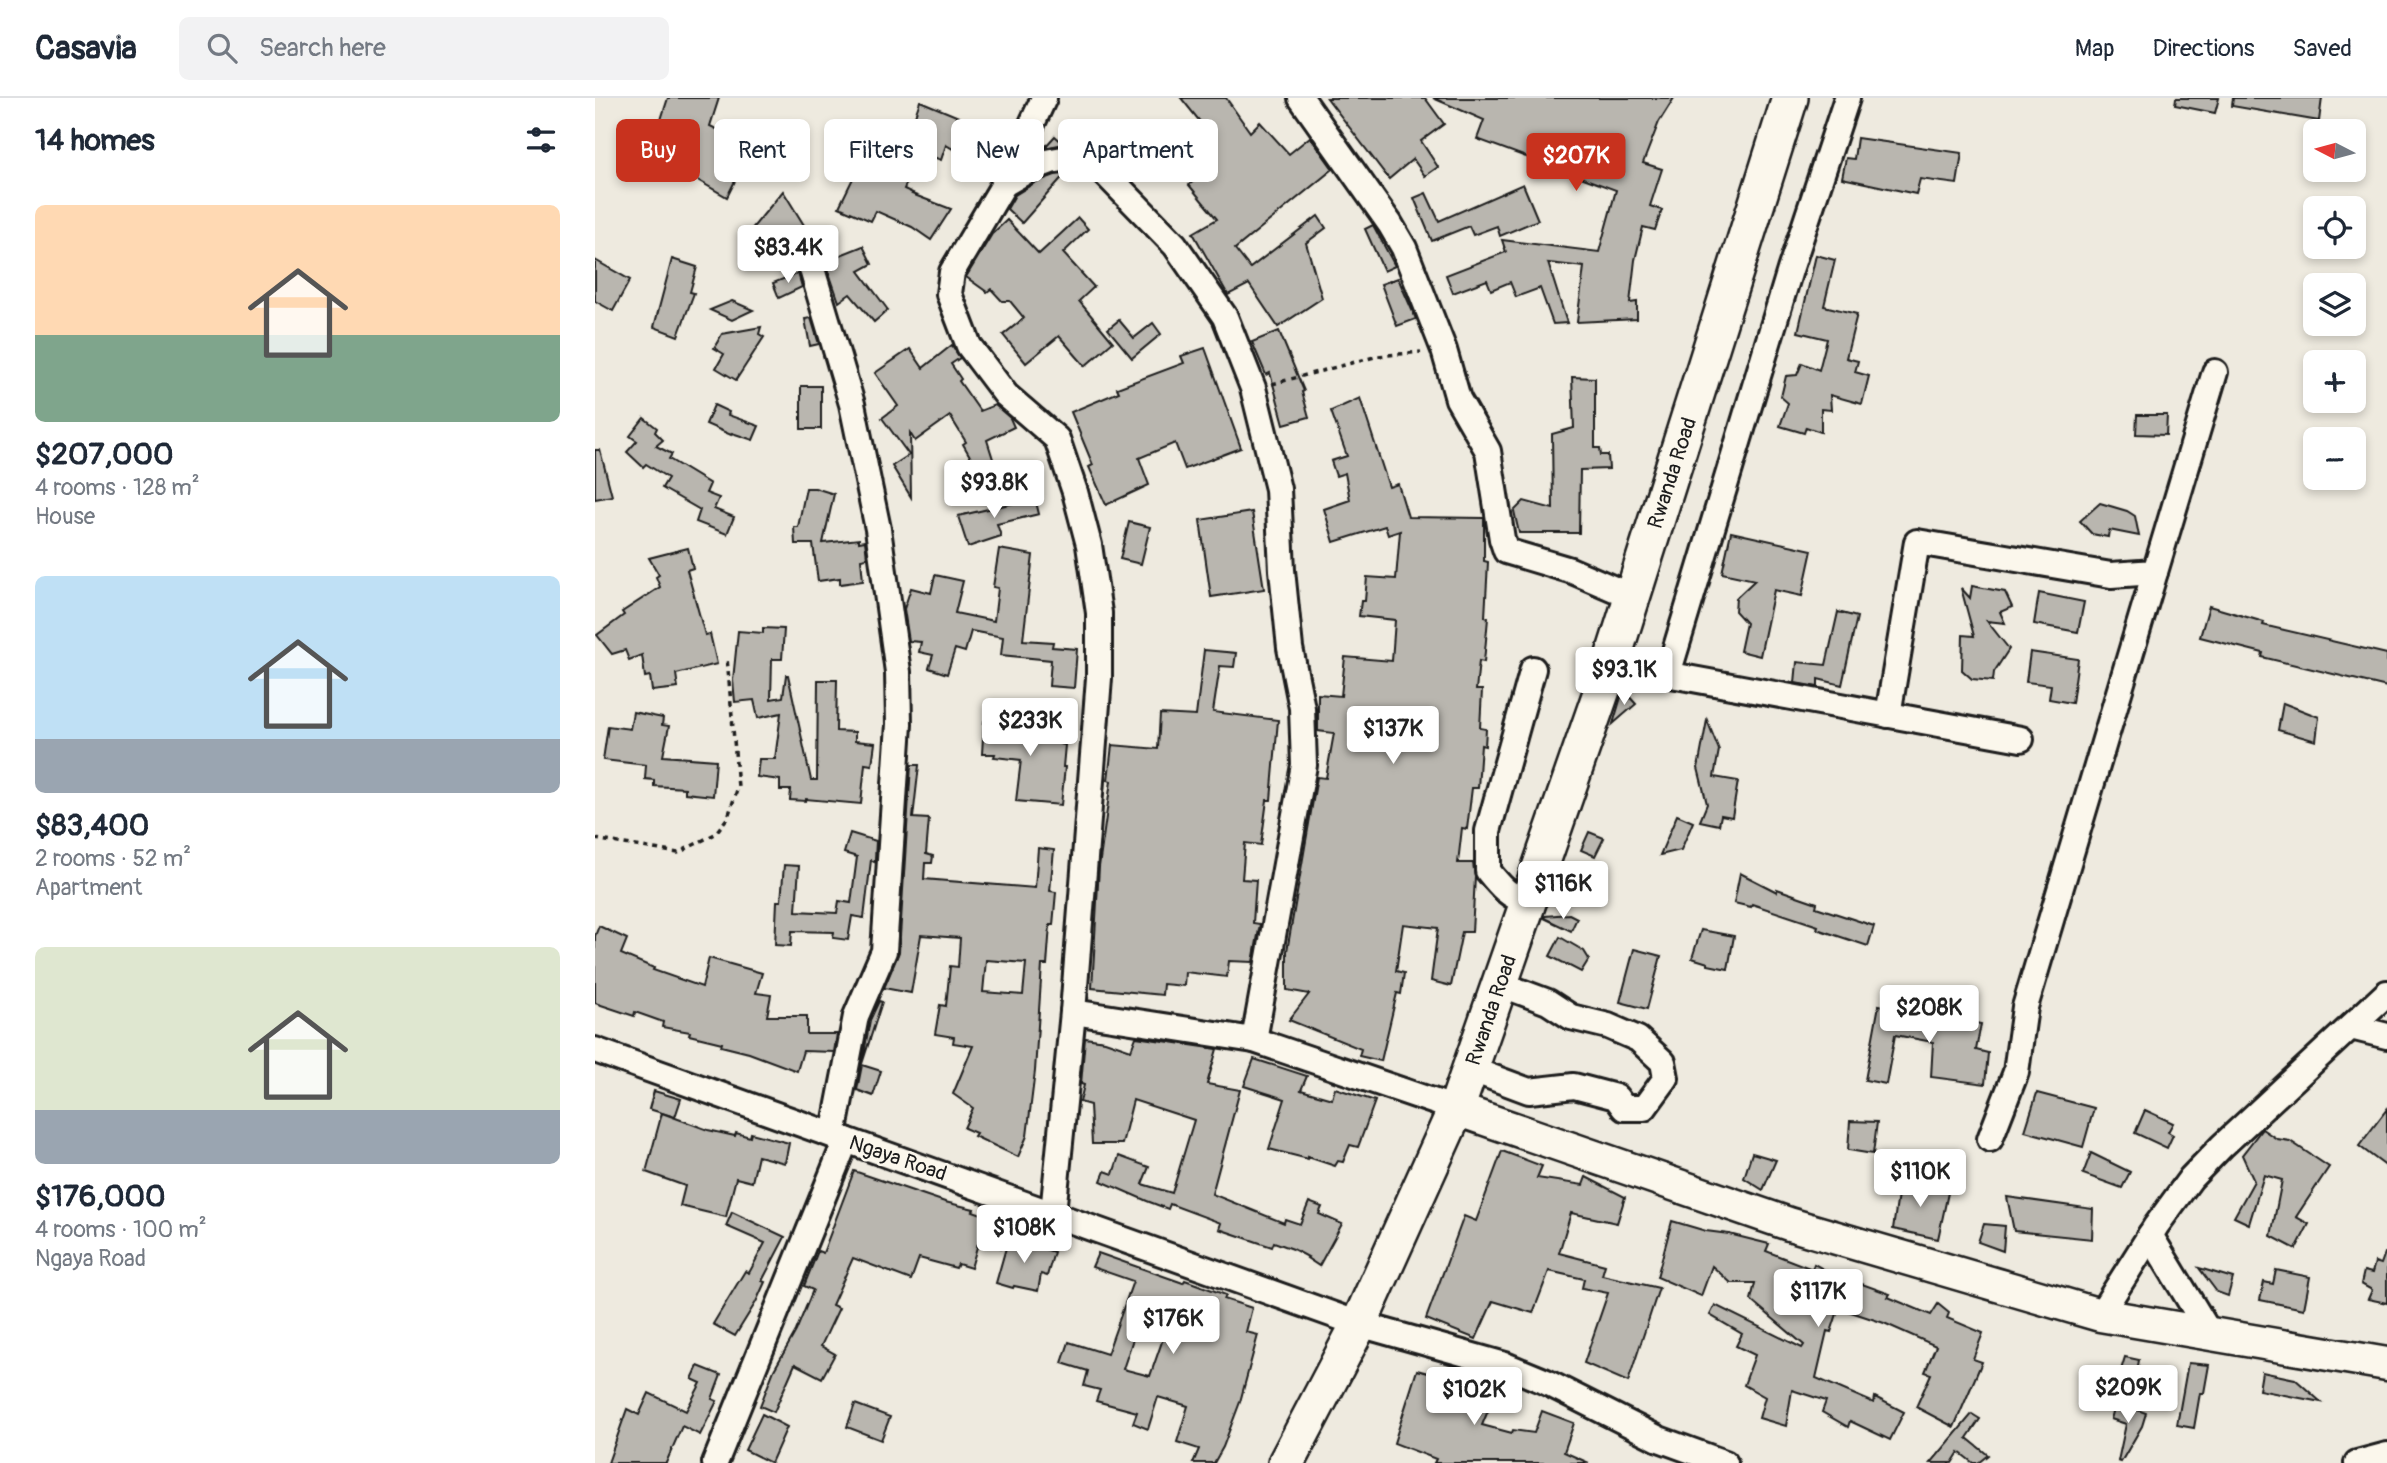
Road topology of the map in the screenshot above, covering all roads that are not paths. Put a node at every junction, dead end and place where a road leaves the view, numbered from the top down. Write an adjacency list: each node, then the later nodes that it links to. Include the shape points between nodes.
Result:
1 (1044, 98): 5 (street)
2 (1301, 98): 9 (street, via 1403,248 1444,350 1458,399 1488,451 1506,551 1570,570)
3 (1790, 98): 9 (highway, Rwanda Road)
4 (1847, 98): 12 (street)
5 (1004, 184): 18 (street, via 952,272 949,293 969,346 1006,395 1057,439 1089,545 1099,613 1100,678); 21 (street, via 1030,169 1063,159 1096,164 1175,245 1225,317 1253,388 1278,489 1282,570 1302,708 1304,765)
6 (809, 259): 25 (street, via 852,404 878,529 898,672 899,724 884,951 856,1016)
7 (2215, 373): 8 (street)
8 (2155, 572): 13 (street, via 2111,575 1917,542); 26 (street, via 2025,1007 2016,1072)
9 (1633, 597): 10 (highway, Rwanda Road)
10 (1611, 664): 12 (street); 15 (highway, Rwanda Road)
11 (1532, 668): 15 (street, via 1488,831 1488,871 1507,894)
12 (1668, 674): 13 (street)
13 (1888, 715): 14 (street)
14 (2021, 739)
15 (1528, 902): 16 (highway, Rwanda Road)
16 (1500, 984): 23 (highway, Rwanda Road); 23 (street, via 1548,1002 1571,1017 1638,1039 1663,1062 1666,1078 1644,1108 1624,1108 1615,1097 1574,1086 1529,1091)
17 (2387, 993): 19 (street)
18 (1073, 1012): 21 (street); 27 (street)
19 (2351, 1027): 20 (street); 28 (street, via 2191,1178)
20 (2387, 1036)
21 (1254, 1040): 24 (street)
22 (595, 1050): 25 (street, Ngaya Road)
23 (1470, 1069): 24 (highway, Rwanda Road)
24 (1456, 1109): 29 (main road, via 1789,1224); 30 (highway, Rwanda Road)
25 (840, 1138): 27 (street, Ngaya Road); 34 (street)
26 (1990, 1139)
27 (1053, 1213): 30 (street, Ngaya Road)
28 (2150, 1236): 29 (street); 31 (street)
29 (2100, 1315): 31 (main road)
30 (1359, 1324): 35 (highway, Rwanda Road); 36 (street, Ngaya Road, via 1505,1365 1659,1439)
31 (2210, 1334): 32 (main road)
32 (2387, 1364)
33 (2387, 1455): 37 (street)
34 (715, 1463)
35 (1286, 1463)
36 (1725, 1463)
37 (2357, 1463)

